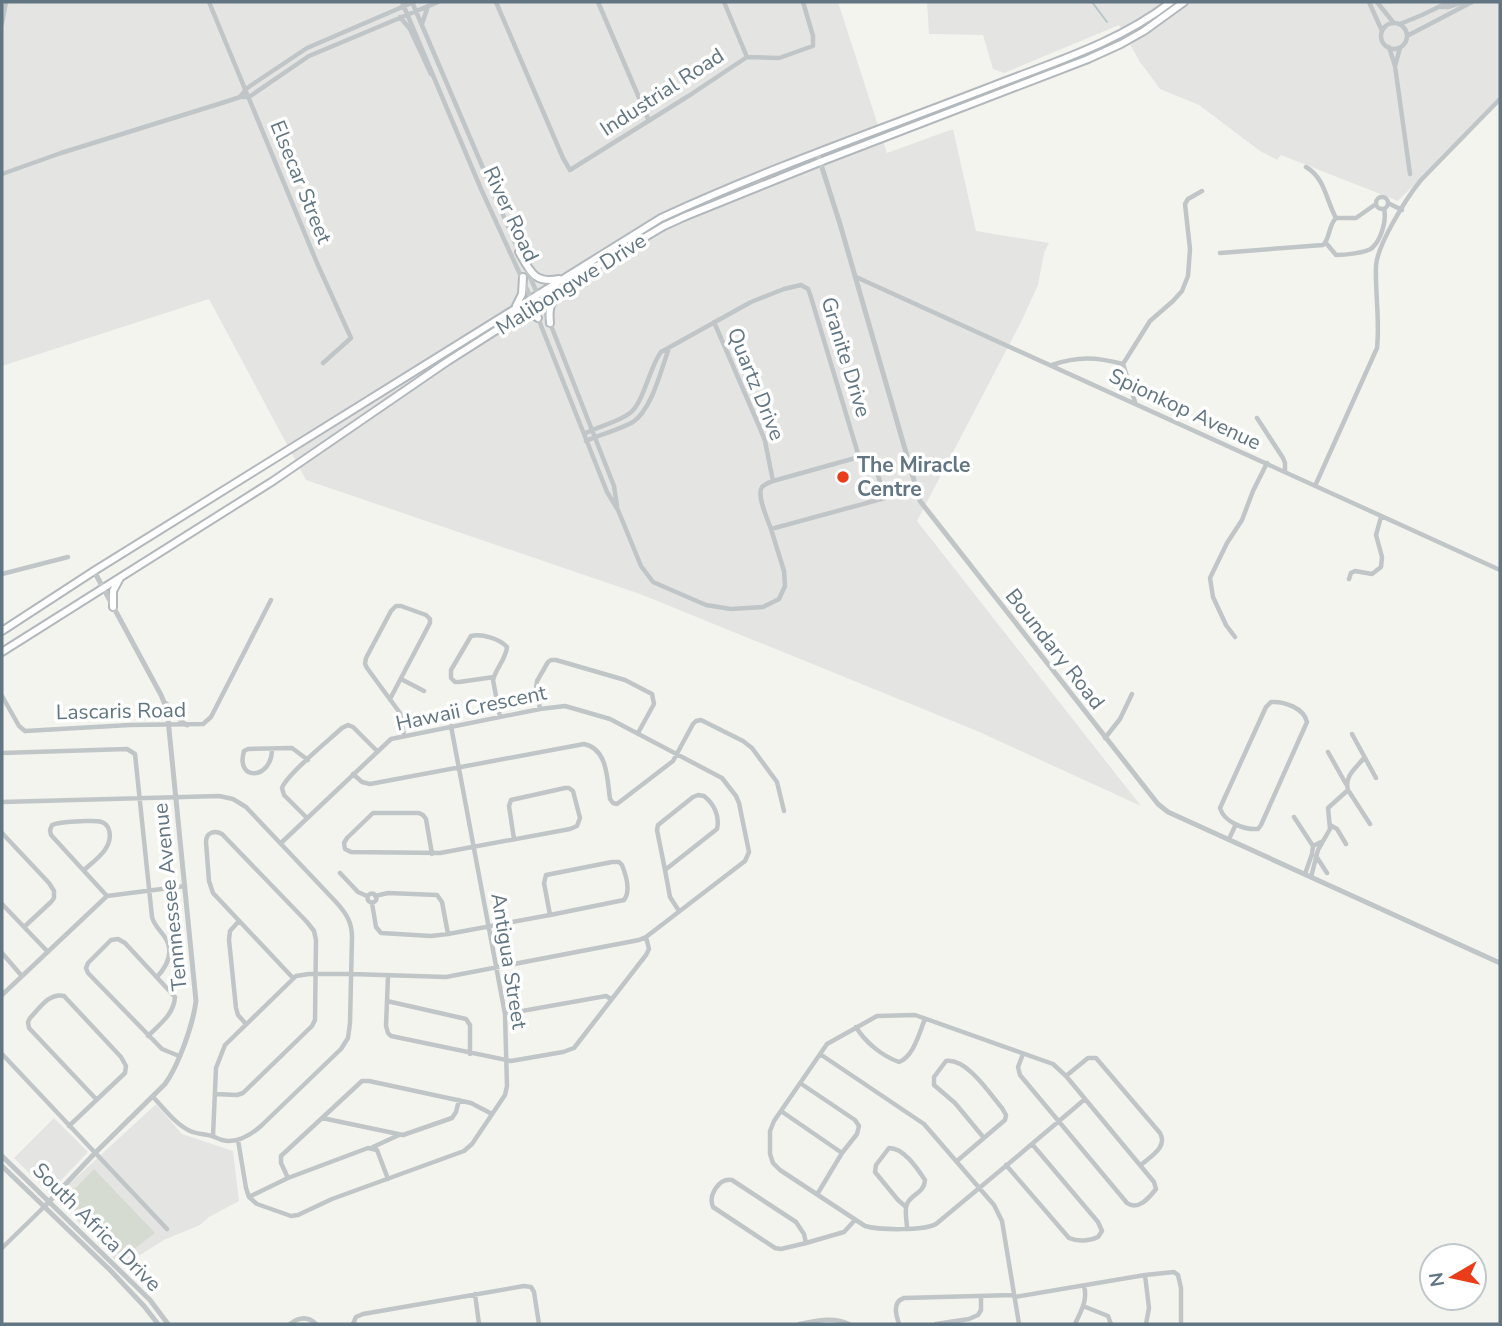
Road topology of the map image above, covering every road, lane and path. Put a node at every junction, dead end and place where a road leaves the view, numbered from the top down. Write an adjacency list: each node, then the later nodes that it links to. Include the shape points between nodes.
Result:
1 (6, 2): 22 (street)
2 (209, 2): 32 (street, Elsecar Street)
3 (413, 2): 16 (street); 19 (street, River Road)
4 (438, 2): 17 (street)
5 (496, 2): 36 (street, Industrial Road, via 570,170)
6 (598, 2): 36 (street)
7 (724, 2): 29 (street)
8 (803, 2): 29 (street, Industrial Road, via 813,46 779,58)
9 (1171, 2): 37 (main road, Malibongwe Drive, via 1107,41)
10 (1184, 2): 38 (main road, Malibongwe Drive, via 1109,50)
11 (1370, 2): 25 (street)
12 (1377, 2): 23 (street)
13 (1448, 2): 18 (street)
14 (1463, 2): 18 (street)
15 (1472, 2): 26 (street)
16 (404, 4): 20 (street, River Road); 32 (street, via 303,50)
17 (429, 5): 19 (street); 24 (street)
18 (1439, 7): 23 (street)
19 (416, 10): 20 (street); 24 (street, River Road)
20 (408, 14): 21 (street); 31 (street, River Road)
21 (400, 17): 31 (street); 34 (street, via 309,56)
22 (2, 23)
23 (1396, 23): 25 (street); 26 (street)
24 (422, 25): 49 (street, River Road)
25 (1382, 32): 27 (street, via 1382,41)
26 (1407, 37): 28 (street)
27 (1389, 47): 28 (street); 30 (street)
28 (1401, 47): 30 (street)
29 (747, 57): 36 (street, Industrial Road)
30 (1395, 66): 41 (street)
31 (435, 80): 51 (street, River Road)
32 (246, 89): 33 (street); 34 (street, Elsecar Street)
33 (240, 97): 34 (street); 40 (street)
34 (249, 97): 63 (street, Elsecar Street, via 351,338)
35 (1500, 99): 46 (street, via 1421,180)
36 (649, 121)
37 (817, 152): 38 (street, Boundary Road); 53 (main road, Malibongwe Drive, via 661,218)
38 (820, 162): 52 (street, Boundary Road); 54 (main road, Malibongwe Drive, via 675,221)
39 (1306, 167): 47 (street, via 1320,180)
40 (2, 174)
41 (1410, 174)
42 (1202, 191): 64 (street, via 1185,204 1190,269 1185,284 1150,321)
43 (1388, 203): 44 (street, via 1382,197); 45 (street); 46 (street)
44 (1376, 204): 45 (street); 47 (street, via 1356,218)
45 (1384, 209): 48 (street, via 1386,220 1371,248 1336,256)
46 (1402, 210): 76 (street, via 1377,259 1377,348)
47 (1336, 218): 48 (street)
48 (1326, 243): 50 (street)
49 (519, 252): 53 (main road, via 536,276 545,281); 55 (street, River Road)
50 (1220, 253)
51 (523, 277): 55 (street, River Road); 57 (main road, via 522,296)
52 (856, 277): 65 (street, Spionkop Avenue); 107 (street, Boundary Road, via 920,501)
53 (563, 278): 55 (main road, Malibongwe Drive)
54 (569, 285): 56 (main road, Malibongwe Drive); 60 (main road, via 551,304)
55 (534, 296): 56 (street, River Road); 57 (main road, Malibongwe Drive)
56 (538, 305): 58 (main road, Malibongwe Drive); 59 (street, River Road); 60 (street, River Road)
57 (512, 310): 82 (main road, Malibongwe Drive)
58 (522, 315): 59 (main road); 84 (main road, Malibongwe Drive)
59 (538, 318): 69 (street, River Road)
60 (550, 323): 68 (street, River Road)
61 (714, 323): 62 (street, Granite Drive); 72 (street, Granite Drive, via 784,289 801,285 808,289); 75 (street, Quartz Drive, via 765,441)
62 (670, 347): 68 (street, Granite Drive, via 656,359 633,411); 70 (street, via 644,412)
63 (323, 363)
64 (1123, 363): 65 (street, via 1081,358); 66 (street)
65 (1052, 365): 66 (street, Spionkop Avenue)
66 (1135, 403): 73 (street, Spionkop Avenue)
67 (1257, 418): 74 (street, via 1283,458)
68 (591, 430): 69 (street, Granite Drive); 70 (street, River Road)
69 (584, 434): 71 (street, River Road)
70 (594, 437): 71 (street); 77 (street, River Road, via 614,486)
71 (586, 441): 77 (street, River Road)
72 (859, 457): 75 (street); 79 (street, via 874,462 885,498)
73 (1267, 463): 74 (street, Spionkop Avenue); 90 (street, via 1210,578 1213,597)
74 (1285, 472): 76 (street, Spionkop Avenue)
75 (773, 481): 79 (street, Quartz Drive, via 764,486 760,496)
76 (1315, 486): 78 (street, Spionkop Avenue)
77 (618, 510): 79 (street, via 641,566 653,582 706,605 731,609 763,607 779,599 785,571)
78 (1381, 517): 81 (street, Spionkop Avenue); 85 (street, via 1376,533 1381,567 1372,574 1355,571)
79 (771, 529)
80 (68, 557): 83 (street)
81 (1500, 570)
82 (94, 571): 86 (street, Tennnessee Avenue); 89 (main road, Malibongwe Drive)
83 (2, 573)
84 (121, 576): 86 (main road, Malibongwe Drive); 88 (main road, via 113,592)
85 (1349, 579)
86 (103, 588): 88 (street, Tennnessee Avenue); 91 (main road, Malibongwe Drive)
87 (271, 600): 102 (street, Lascaris Road, via 211,717 203,724)
88 (113, 607): 98 (street, Tennnessee Avenue)
89 (2, 631)
90 (1235, 637)
91 (2, 652)
92 (494, 677): 92 (street, via 506,645 478,634 471,636 451,678 459,682); 100 (street)
93 (401, 679): 94 (street); 97 (street); 97 (street, via 430,619 398,606 391,611 365,664)
94 (424, 691)
95 (1132, 694): 107 (street)
96 (2, 696): 101 (street, Lascaris Road, via 25,731)
97 (390, 699): 106 (street, via 400,714)
98 (165, 703): 101 (street, Tennnessee Avenue); 102 (street)
99 (540, 709): 100 (street, Hawaii Crescent); 104 (street, Hawaii Crescent, via 570,707); 104 (street, via 537,681 548,662 556,660 625,680 652,694 654,704)
100 (500, 717): 103 (street, Hawaii Crescent)
101 (169, 725): 102 (street, Lascaris Road); 119 (street, Tennnessee Avenue)
102 (187, 725)
103 (451, 726): 106 (street, Hawaii Crescent); 115 (street, Antigua Street)
104 (638, 733): 112 (street, Hawaii Crescent)
105 (1352, 734): 113 (street)
106 (404, 736): 109 (street, Hawaii Crescent, via 389,740)
107 (1105, 738): 130 (street, Boundary Road, via 1162,808)
108 (272, 749): 108 (street, via 244,751 246,770 254,774 265,768); 114 (street, via 293,748)
109 (377, 751): 114 (street, via 348,725); 116 (street, Hawaii Crescent)
110 (1328, 752): 118 (street)
111 (2, 753): 120 (street, via 130,750 136,758)
112 (677, 754): 115 (street, via 617,804 610,799 602,756 587,744); 122 (street, via 699,720 743,741 776,779); 150 (street, Hawaii Crescent, via 721,777 731,789 739,803 749,852 745,861)
113 (1364, 758): 117 (street); 118 (street, via 1348,778)
114 (308, 760): 124 (street, via 282,788)
115 (459, 768): 116 (street, via 368,785); 135 (street, Antigua Street)
116 (353, 774): 124 (street, Hawaii Crescent)
117 (1376, 778)
118 (1348, 787): 126 (street); 127 (street, via 1328,808)
119 (176, 797): 120 (street); 132 (street, via 233,799); 143 (street, Tennnessee Avenue)
120 (140, 798): 121 (street); 144 (street)
121 (2, 802)
122 (785, 811)
123 (1294, 817): 134 (street)
124 (307, 818): 132 (street, Hawaii Crescent)
125 (1236, 824): 125 (street, via 1260,828 1306,728 1304,714 1290,704 1267,704 1221,806 1222,813); 130 (street)
126 (1370, 824)
127 (1330, 825): 131 (street); 133 (street)
128 (2, 833): 153 (street, via 54,891 51,902)
129 (514, 839): 129 (street, via 577,826 580,818 573,791 565,788 511,800); 135 (street)
130 (1229, 839): 142 (street, Boundary Road)
131 (1322, 841): 134 (street); 137 (street)
132 (281, 844): 162 (street, via 348,918)
133 (1346, 844)
134 (1313, 846): 137 (street)
135 (474, 847): 136 (street); 154 (street, Antigua Street)
136 (432, 854): 136 (street, via 350,852 344,842 373,813 419,813 426,819)
137 (1315, 856): 141 (street); 142 (street)
138 (84, 870): 138 (street, via 108,845 108,826 97,821 52,825 51,835); 145 (street)
139 (665, 870): 139 (street, via 717,829 716,813 704,796 692,798 658,825); 150 (street)
140 (340, 873): 146 (street)
141 (1327, 873)
142 (1308, 875): 159 (street, Boundary Road)
143 (185, 886): 144 (street); 179 (street, Tennnessee Avenue, via 196,1001)
144 (149, 890): 145 (street); 165 (street, via 153,921 170,951 168,965)
145 (107, 896): 157 (street)
146 (368, 896): 147 (street); 148 (street)
147 (375, 896): 148 (street); 155 (street, via 437,895)
148 (372, 903): 155 (street, via 381,933)
149 (2, 904): 153 (street)
150 (679, 911): 156 (street, Hawaii Crescent)
151 (550, 915): 151 (street, via 546,875 615,862 623,866 628,891 624,900); 154 (street)
152 (239, 921): 161 (street, via 210,888 206,842 213,832 222,834 312,929); 166 (street); 172 (street, via 229,940 236,1008)
153 (24, 927): 157 (street)
154 (489, 927): 155 (street); 160 (street, Antigua Street)
155 (448, 934)
156 (646, 937): 160 (street, Hawaii Crescent); 168 (street, via 648,953)
157 (47, 951): 163 (street)
158 (2, 953): 163 (street)
159 (1500, 963)
160 (496, 967): 164 (street, Hawaii Crescent, via 442,978); 170 (street, Antigua Street)
161 (316, 974): 162 (street, Hawaii Crescent); 166 (street, Hawaii Crescent); 183 (street, via 312,1026 243,1093)
162 (351, 974): 164 (street, Hawaii Crescent); 196 (street, via 349,1034 344,1045 262,1125)
163 (21, 975): 167 (street)
164 (388, 976): 169 (street)
165 (157, 978): 174 (street, via 175,1002 170,1014); 174 (street, via 118,939 111,940 86,967)
166 (293, 978): 172 (street)
167 (2, 995)
168 (611, 999): 170 (street, via 606,996); 180 (street, via 572,1049)
169 (387, 1001): 176 (street, via 466,1019); 176 (street, via 389,1035)
170 (505, 1014): 180 (street, Antigua Street)
171 (925, 1019): 173 (street, via 884,1015); 173 (street, via 908,1056 899,1062 865,1041); 178 (street)
172 (246, 1024): 183 (street, via 222,1050)
173 (856, 1027): 177 (street, via 828,1043)
174 (148, 1036): 179 (street)
175 (2, 1054): 192 (street)
176 (470, 1054): 180 (street)
177 (820, 1054): 182 (street); 202 (street, via 924,1124)
178 (1023, 1054): 181 (street, via 1055,1066); 191 (street, via 1018,1073)
179 (179, 1056): 184 (street, Tennnessee Avenue, via 169,1079)
180 (507, 1060): 189 (street, Antigua Street, via 506,1093)
181 (1066, 1076): 186 (street); 204 (street, via 1087,1058 1096,1058 1160,1133 1162,1145)
182 (800, 1083): 188 (street); 200 (street, via 858,1123 858,1132)
183 (215, 1094): 194 (street)
184 (152, 1097): 194 (street, via 185,1128); 199 (street, Tennnessee Avenue)
185 (96, 1099): 185 (street, via 125,1073 126,1064 64,996 55,995 30,1018 28,1026); 192 (street)
186 (1085, 1099): 191 (street); 204 (street)
187 (458, 1100): 189 (street); 190 (street, via 364,1080); 193 (street, via 452,1118)
188 (781, 1111): 200 (street); 209 (street, via 770,1131 771,1159)
189 (492, 1114): 207 (street, Antigua Street, via 464,1152)
190 (321, 1118): 193 (street); 206 (street, via 281,1156)
191 (1059, 1121): 197 (street); 204 (street, via 1130,1206 1139,1205 1156,1186)
192 (69, 1126): 199 (street)
193 (399, 1135): 198 (street)
194 (213, 1136): 196 (street)
195 (984, 1138): 195 (street, via 934,1084 946,1061 955,1061 971,1072 1006,1115); 202 (street)
196 (238, 1140): 210 (street)
197 (1032, 1144): 203 (street); 203 (street, via 1098,1222 1102,1231 1098,1237 1069,1238)
198 (372, 1148): 206 (street); 207 (street)
199 (95, 1153): 211 (street, Tennnessee Avenue); 215 (street)
200 (842, 1153): 209 (street)
201 (2, 1156): 211 (street, South Africa Drive)
202 (957, 1161): 208 (street)
203 (1006, 1165): 208 (street)
204 (1141, 1165)
205 (2, 1166): 211 (street, South Africa Drive)
206 (288, 1178): 210 (street)
207 (388, 1179): 210 (street, Antigua Street, via 293,1216)
208 (979, 1188): 214 (street, via 933,1226); 222 (street, via 1001,1218)
209 (817, 1193): 213 (street)
210 (249, 1197)
211 (47, 1204): 217 (street, Tennnessee Avenue); 224 (street, South Africa Drive); 225 (street, South Africa Drive, via 149,1300)
212 (906, 1207): 212 (street, via 923,1189 925,1180 903,1153 889,1147 875,1172); 214 (street)
213 (855, 1220): 214 (street, via 870,1228); 216 (street, via 844,1233)
214 (908, 1228)
215 (167, 1229)
216 (807, 1242): 216 (street, via 796,1222 732,1180 723,1181 712,1197 715,1208 775,1248)
217 (2, 1248)
218 (1144, 1275): 219 (street); 238 (street, via 1149,1308); 239 (street, via 1177,1274)
219 (1084, 1286): 222 (street); 223 (street)
220 (475, 1294): 228 (street, via 363,1314); 229 (street); 230 (street, via 531,1287)
221 (981, 1296): 222 (street); 233 (street, via 900,1298 896,1306); 234 (street, via 976,1317)
222 (1014, 1296): 235 (street)
223 (1083, 1306): 236 (street); 237 (street, via 1108,1316)
224 (158, 1324)
225 (168, 1324)
226 (290, 1324): 227 (street, via 303,1318)
227 (316, 1324)
228 (353, 1324)
229 (478, 1324)
230 (539, 1324)
231 (799, 1324): 232 (street, via 835,1319)
232 (849, 1324)
233 (899, 1324)
234 (936, 1324)
235 (1019, 1324)
236 (1075, 1324)
237 (1111, 1324)
238 (1146, 1324)
239 (1181, 1324)

